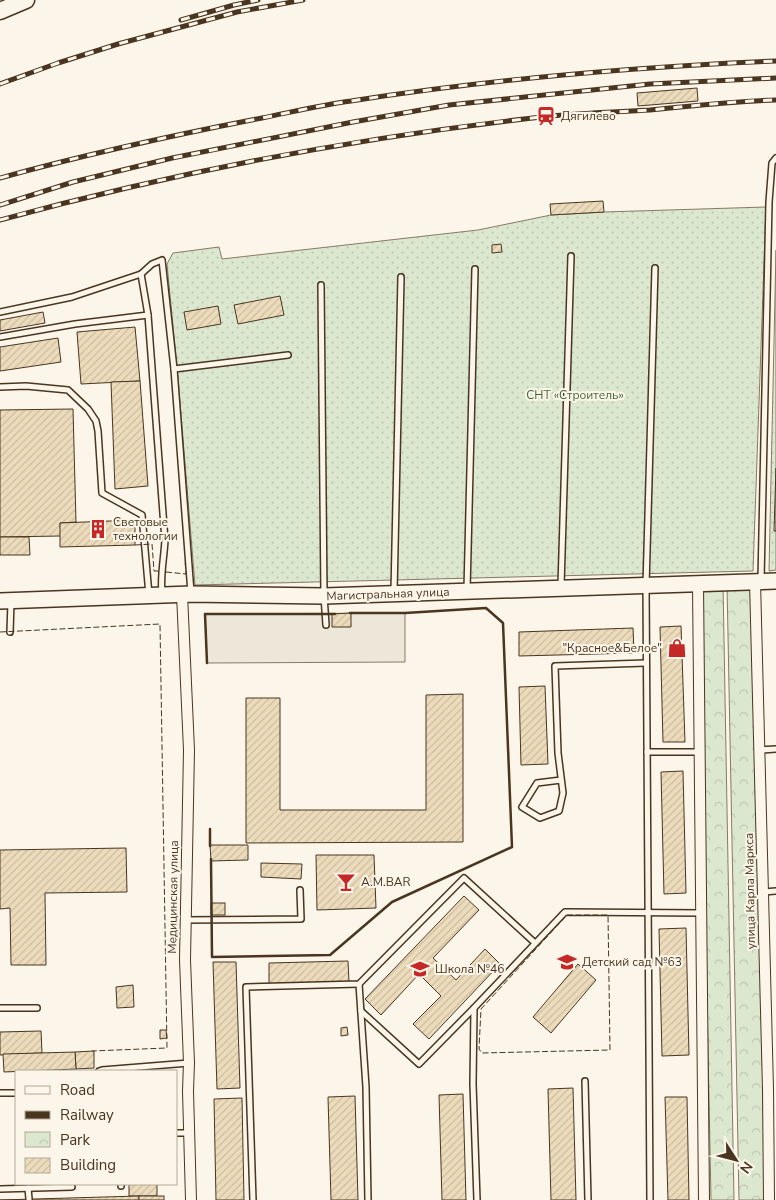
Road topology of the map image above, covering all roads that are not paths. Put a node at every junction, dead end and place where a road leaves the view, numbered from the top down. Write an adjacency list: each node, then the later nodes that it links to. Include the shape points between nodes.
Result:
1 (26, 0): 2 (main road)
2 (0, 11)
3 (776, 158): 16 (lane, via 772,164 770,202)
4 (570, 256): 19 (lane)
5 (655, 268): 18 (lane)
6 (475, 269): 20 (lane)
7 (141, 274): 10 (lane, via 72,297); 11 (lane); 14 (lane, via 162,260)
8 (401, 276): 21 (lane)
9 (322, 285): 24 (lane)
10 (0, 312)
11 (148, 315): 12 (lane); 23 (lane, via 164,540 164,564)
12 (0, 337)
13 (288, 355): 14 (lane)
14 (174, 369): 22 (lane)
15 (0, 387): 23 (lane, via 68,390 88,409 98,431 102,493 142,515)
16 (764, 581): 17 (street, Магистральная улица); 30 (street, улица Карла Маркса)
17 (698, 584): 18 (street, Магистральная улица); 32 (street)
18 (646, 586): 19 (street, Магистральная улица); 28 (lane)
19 (561, 589): 20 (street, Магистральная улица)
20 (467, 591): 21 (street, Магистральная улица)
21 (394, 593): 24 (street, Магистральная улица)
22 (187, 594): 23 (street, Магистральная улица); 24 (street, Магистральная улица); 39 (street, Медицинская улица)
23 (156, 595): 25 (street, Магистральная улица)
24 (324, 596): 26 (lane)
25 (5, 601): 27 (lane)
26 (326, 625)
27 (10, 632)
28 (646, 662): 31 (lane); 33 (lane, via 555,666)
29 (776, 749): 30 (lane)
30 (760, 750): 36 (street, улица Карла Маркса)
31 (647, 752): 32 (lane); 37 (lane)
32 (699, 752): 38 (street)
33 (561, 780): 33 (lane, via 563,793 559,811 540,818 522,806 537,783)
34 (300, 890): 39 (lane, via 301,919)
35 (776, 891): 36 (lane)
36 (762, 892): 49 (street, улица Карла Маркса)
37 (648, 912): 38 (lane); 40 (lane, via 565,912); 63 (lane)
38 (701, 912): 64 (street)
39 (185, 920): 46 (street, Медицинская улица)
40 (536, 943): 41 (lane, via 464,878); 44 (lane)
41 (359, 984): 45 (lane); 59 (lane, via 246,987)
42 (0, 1008): 43 (lane)
43 (37, 1008)
44 (474, 1008): 45 (lane, via 419,1064); 61 (lane)
45 (361, 1011): 60 (lane)
46 (190, 1062): 47 (lane); 52 (street, Медицинская улица)
47 (102, 1070)
48 (584, 1081): 62 (lane)
49 (772, 1089): 65 (street, улица Карла Маркса)
50 (0, 1093): 51 (lane)
51 (15, 1093)
52 (190, 1133): 53 (lane); 58 (street, Медицинская улица)
53 (178, 1134)
54 (72, 1187): 55 (lane)
55 (28, 1188): 56 (lane); 57 (lane)
56 (0, 1189)
57 (29, 1199)
58 (191, 1200)
59 (253, 1200)
60 (368, 1200)
61 (477, 1200)
62 (588, 1200)
63 (650, 1200)
64 (704, 1200)
65 (769, 1200)

